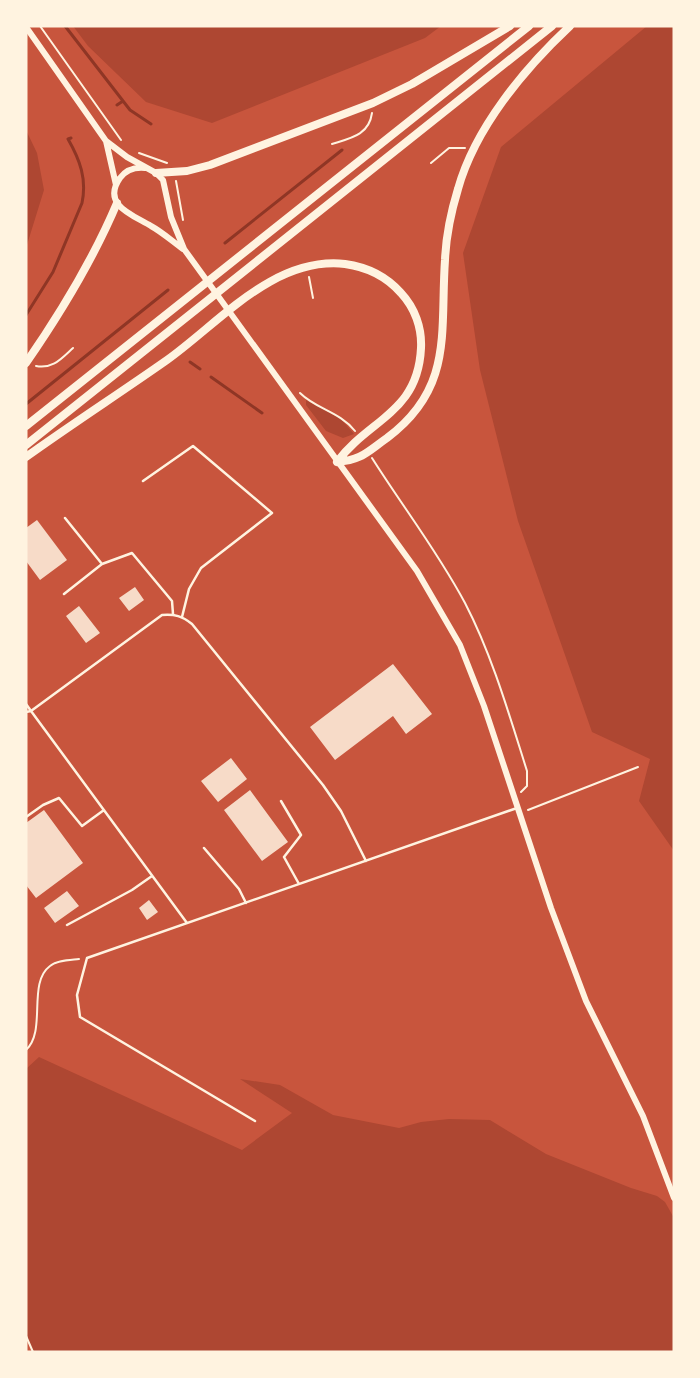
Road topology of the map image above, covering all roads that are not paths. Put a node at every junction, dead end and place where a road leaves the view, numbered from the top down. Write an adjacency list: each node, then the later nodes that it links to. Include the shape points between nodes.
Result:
1 (510, 26): 8 (highway, via 412,84 372,103 210,165 187,171)
2 (529, 26): 13 (highway)
3 (552, 26): 14 (highway)
4 (570, 26): 16 (highway, via 514,86 474,151 458,189 448,231 443,342 434,380 412,416 397,430 355,460)
5 (26, 27): 6 (street)
6 (106, 141): 7 (street); 9 (street)
7 (147, 168): 8 (street); 9 (street, via 128,171)
8 (156, 173): 11 (street, via 165,183 171,217)
9 (116, 185): 10 (street)
10 (117, 202): 11 (street, via 121,210 151,226); 12 (highway, via 91,261)
11 (184, 250): 16 (street)
12 (26, 362)
13 (26, 426)
14 (26, 445)
15 (26, 457): 16 (highway, via 167,360 249,295 307,267 333,263 358,266 392,282 408,300 422,335 419,366 404,400 382,422 348,447)
16 (337, 462): 28 (street, via 417,571 460,645 484,706)
17 (143, 481): 22 (lane, via 193,446 272,512 201,568 189,589)
18 (65, 518): 19 (lane)
19 (102, 564): 20 (lane); 21 (lane, via 132,553 172,601)
20 (64, 594)
21 (173, 614): 22 (lane); 24 (lane, via 162,615)
22 (182, 617): 31 (lane, via 192,624 323,785)
23 (26, 704): 24 (lane)
24 (31, 711): 25 (lane); 27 (lane)
25 (26, 712)
26 (281, 801): 33 (lane, via 301,835 284,857)
27 (104, 810): 29 (lane, via 82,826 59,798); 32 (lane)
28 (518, 811): 31 (lane); 38 (street, via 586,1000 643,1116)
29 (26, 818)
30 (204, 848): 34 (lane)
31 (366, 861): 33 (lane)
32 (152, 876): 35 (lane); 36 (lane)
33 (299, 884): 34 (lane)
34 (246, 902): 35 (lane)
35 (187, 923): 37 (lane, via 87,958 77,995 80,1017)
36 (67, 925)
37 (255, 1122)
38 (674, 1198)

